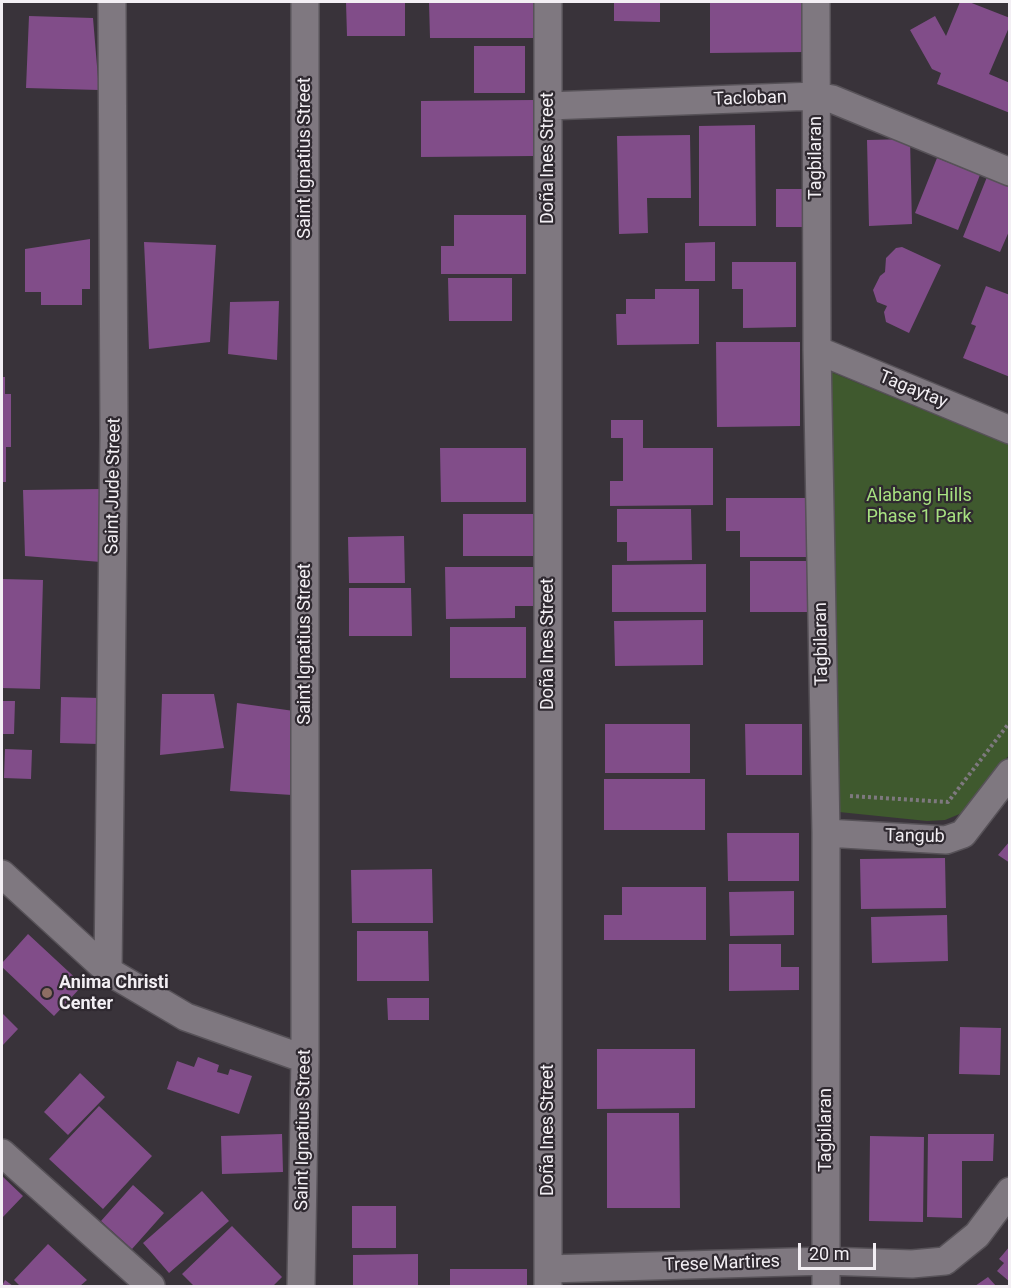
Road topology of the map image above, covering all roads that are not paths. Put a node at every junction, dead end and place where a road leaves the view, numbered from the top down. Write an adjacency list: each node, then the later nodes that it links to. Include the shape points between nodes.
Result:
1 (112, 2): 13 (street, Saint Jude Street, via 114,435)
2 (305, 2): 14 (street, Saint Ignatius Street)
3 (548, 2): 6 (street, Doña Ines Street)
4 (816, 2): 5 (street, Tagbilaran)
5 (816, 96): 6 (street, Tacloban); 7 (street, Tacloban, via 832,99); 8 (street, Tagbilaran)
6 (549, 106): 18 (street, Doña Ines Street)
7 (1010, 172)
8 (817, 350): 9 (street, Tagaytay); 11 (street, Tagbilaran)
9 (1010, 430)
10 (1010, 773): 11 (street, Tangub, via 963,834 946,840)
11 (826, 832): 17 (street, Tagbilaran)
12 (2, 874): 13 (street)
13 (108, 971): 14 (street, via 186,1017)
14 (305, 1059): 20 (street, Saint Ignatius Street)
15 (2, 1153): 19 (street)
16 (1010, 1191): 17 (street, Trese Martires, via 977,1235 945,1261)
17 (826, 1274): 18 (street, Trese Martires)
18 (548, 1278)
19 (137, 1282)
20 (302, 1287)

